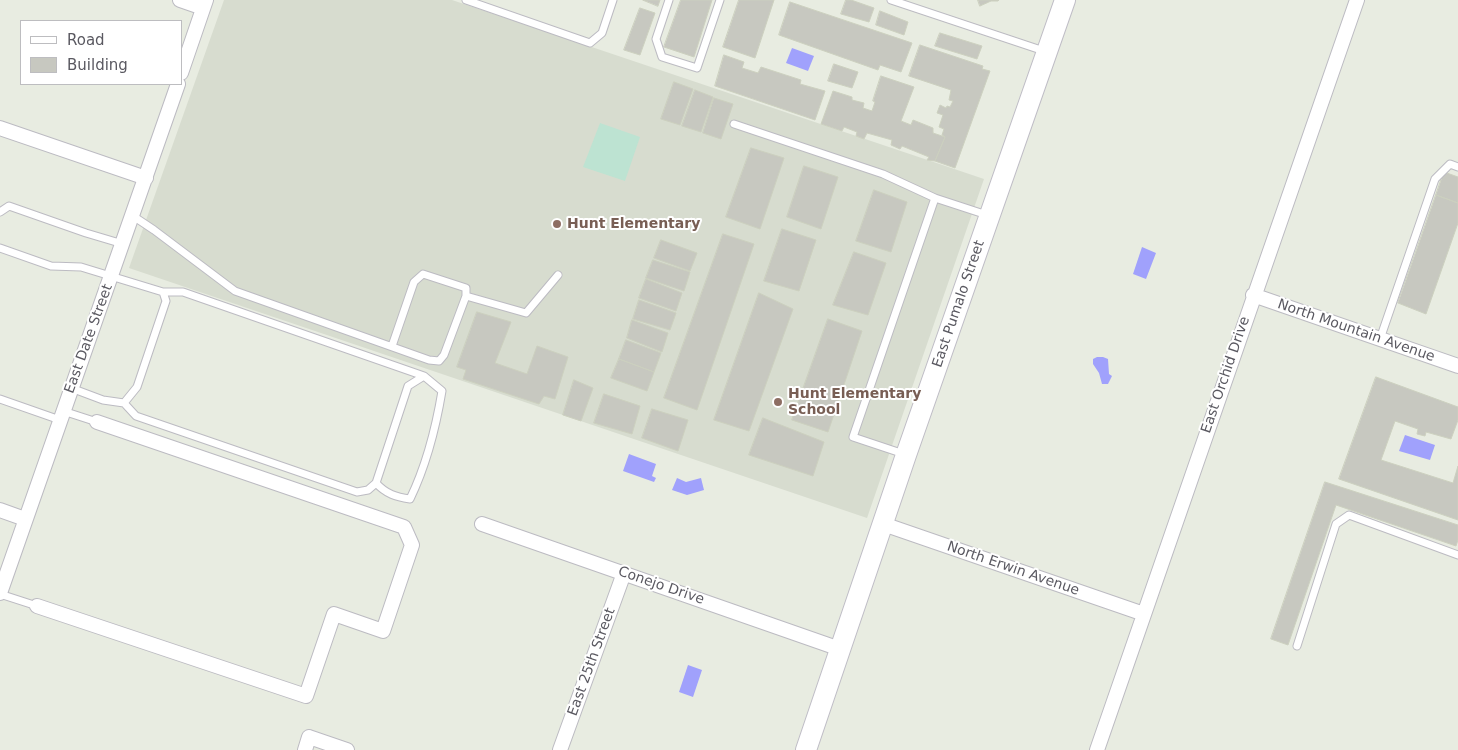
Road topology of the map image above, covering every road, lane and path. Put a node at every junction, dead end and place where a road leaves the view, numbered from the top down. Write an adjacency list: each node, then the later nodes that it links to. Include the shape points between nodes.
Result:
1 (180, 0): 9 (street)
2 (466, 0): 3 (lane, via 590,42 602,33)
3 (613, 0)
4 (669, 0): 5 (lane, via 656,39 662,57 697,68)
5 (720, 0)
6 (891, 0): 10 (lane)
7 (1065, 0): 10 (street, East Pumalo Street)
8 (1357, 0): 27 (street, East Orchid Drive)
9 (204, 4): 11 (street)
10 (1047, 51): 20 (street, East Pumalo Street)
11 (182, 70)
12 (178, 85): 16 (street, East Date Street)
13 (734, 124): 17 (lane, via 883,174)
14 (0, 128): 16 (street)
15 (1458, 166): 28 (lane, via 1450,164 1434,179)
16 (146, 178): 19 (street, East Date Street)
17 (935, 198): 20 (lane); 37 (lane, via 853,437)
18 (0, 212): 21 (lane, via 9,206)
19 (133, 216): 21 (street, East Date Street); 29 (lane, via 235,291)
20 (989, 216): 37 (street, East Pumalo Street)
21 (123, 244): 24 (street, East Date Street)
22 (0, 248): 24 (lane, via 51,266 81,267)
23 (558, 275): 26 (lane, via 526,313)
24 (111, 277): 25 (lane); 32 (street, East Date Street)
25 (163, 292): 31 (lane, via 183,292); 34 (lane, via 166,301 137,387)
26 (466, 296): 29 (lane, via 439,361); 29 (lane, via 466,288 423,274 414,282)
27 (1253, 296): 28 (street, North Mountain Avenue); 47 (street, East Orchid Drive)
28 (1380, 340): 30 (street, North Mountain Avenue)
29 (392, 346)
30 (1458, 366)
31 (424, 376): 38 (lane, via 408,386); 38 (lane, via 442,391 417,485 410,500 383,491)
32 (72, 388): 34 (lane, via 103,400); 35 (street, East Date Street)
33 (0, 399): 35 (lane)
34 (124, 403): 38 (lane, via 136,416 357,492 368,490)
35 (62, 416): 36 (lane); 40 (street, East Date Street)
36 (97, 422): 46 (street, via 404,527 412,545 384,631 334,614 306,696)
37 (906, 455): 42 (street, East Pumalo Street)
38 (376, 483)
39 (0, 510): 40 (street)
40 (25, 518): 45 (street, East Date Street)
41 (482, 524): 44 (street, Conejo Drive)
42 (882, 524): 47 (street, North Erwin Avenue); 49 (street, East Pumalo Street)
43 (1458, 555): 48 (lane, via 1349,515 1336,524)
44 (624, 573): 49 (street, Conejo Drive); 52 (street, East 25th Street)
45 (0, 593): 46 (lane)
46 (37, 606)
47 (1144, 614): 54 (street, East Orchid Drive)
48 (1296, 646)
49 (840, 649): 53 (street, East Pumalo Street)
50 (307, 743): 51 (street)
51 (348, 750)
52 (560, 750)
53 (806, 750)
54 (1097, 750)

